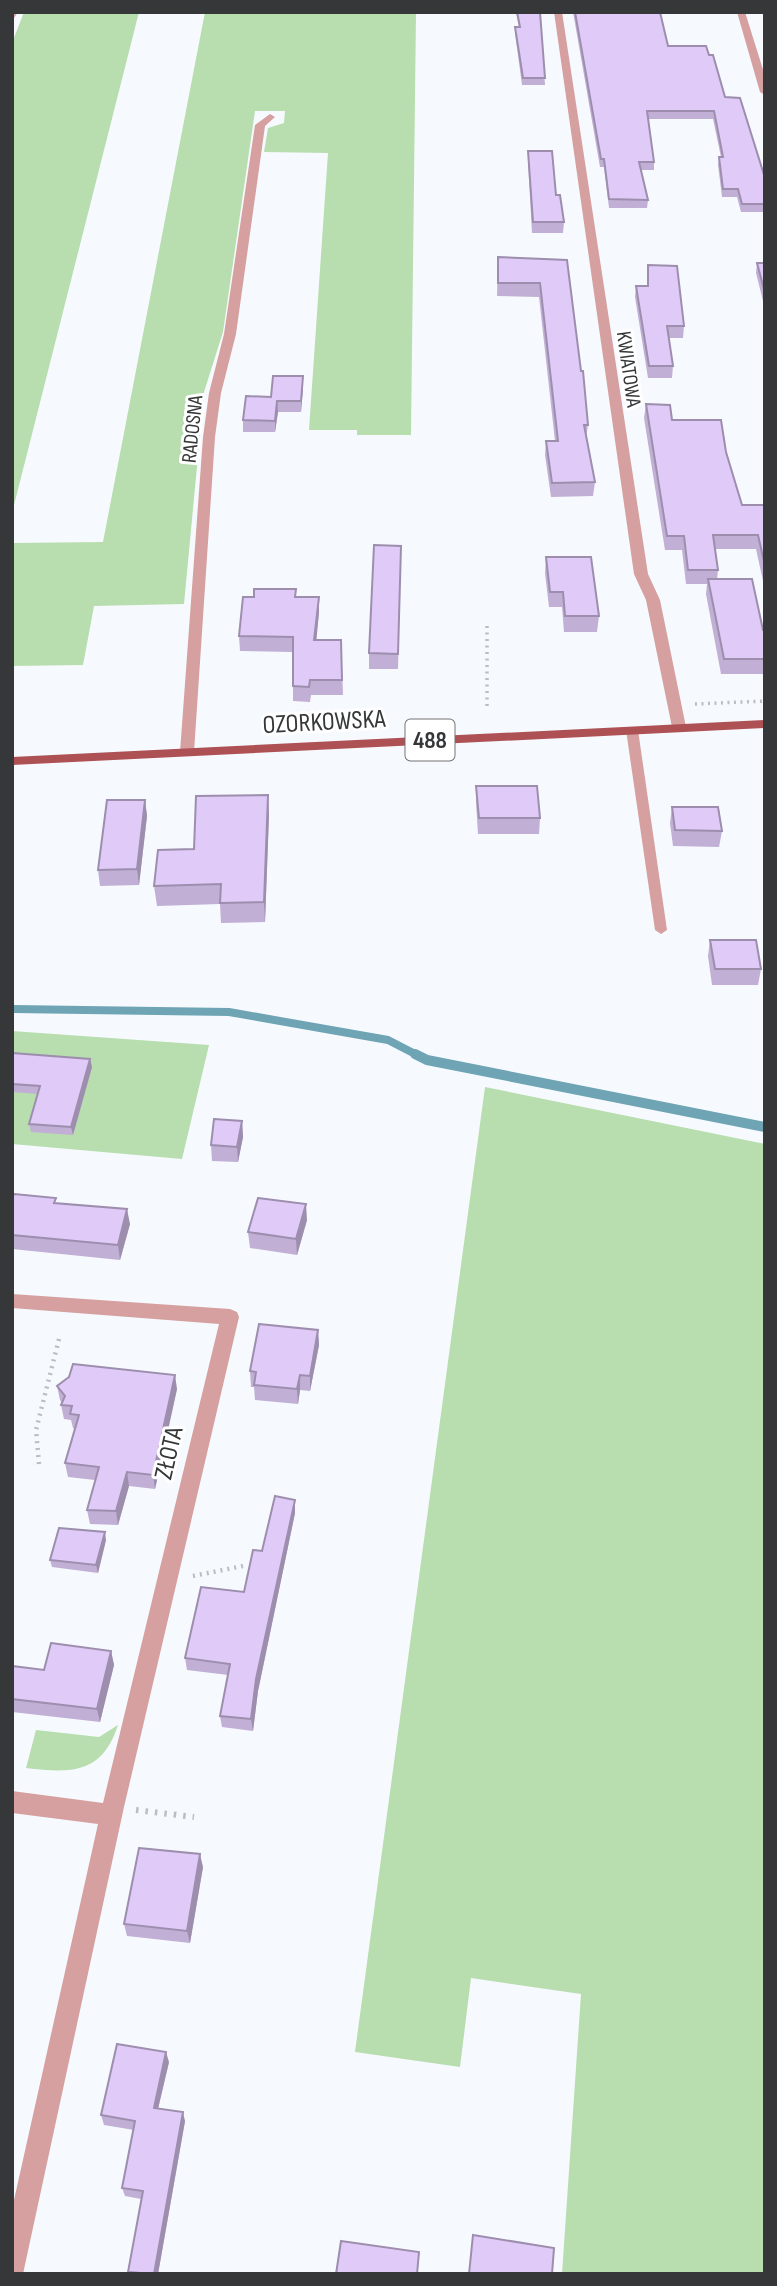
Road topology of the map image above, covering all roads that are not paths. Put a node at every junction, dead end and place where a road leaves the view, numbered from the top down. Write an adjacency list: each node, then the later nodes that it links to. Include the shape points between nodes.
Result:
1 (14, 12): 4 (street)
2 (558, 12): 8 (street, KWIATOWA, via 641,574 653,600)
3 (741, 12): 5 (street)
4 (12, 18)
5 (765, 92)
6 (270, 117): 10 (street, RADOSNA, via 260,125 230,334 215,393)
7 (765, 724): 8 (main road, OZORKOWSKA / 488)
8 (679, 727): 9 (main road, OZORKOWSKA / 488)
9 (632, 730): 10 (main road, OZORKOWSKA / 488); 12 (lane)
10 (187, 752): 11 (main road, OZORKOWSKA / 488)
11 (12, 761)
12 (661, 930)
13 (12, 1301): 15 (street, ZŁOTA, via 230,1317)
14 (12, 1802): 15 (street)
15 (112, 1811): 16 (street, ZŁOTA)
16 (12, 2269)

